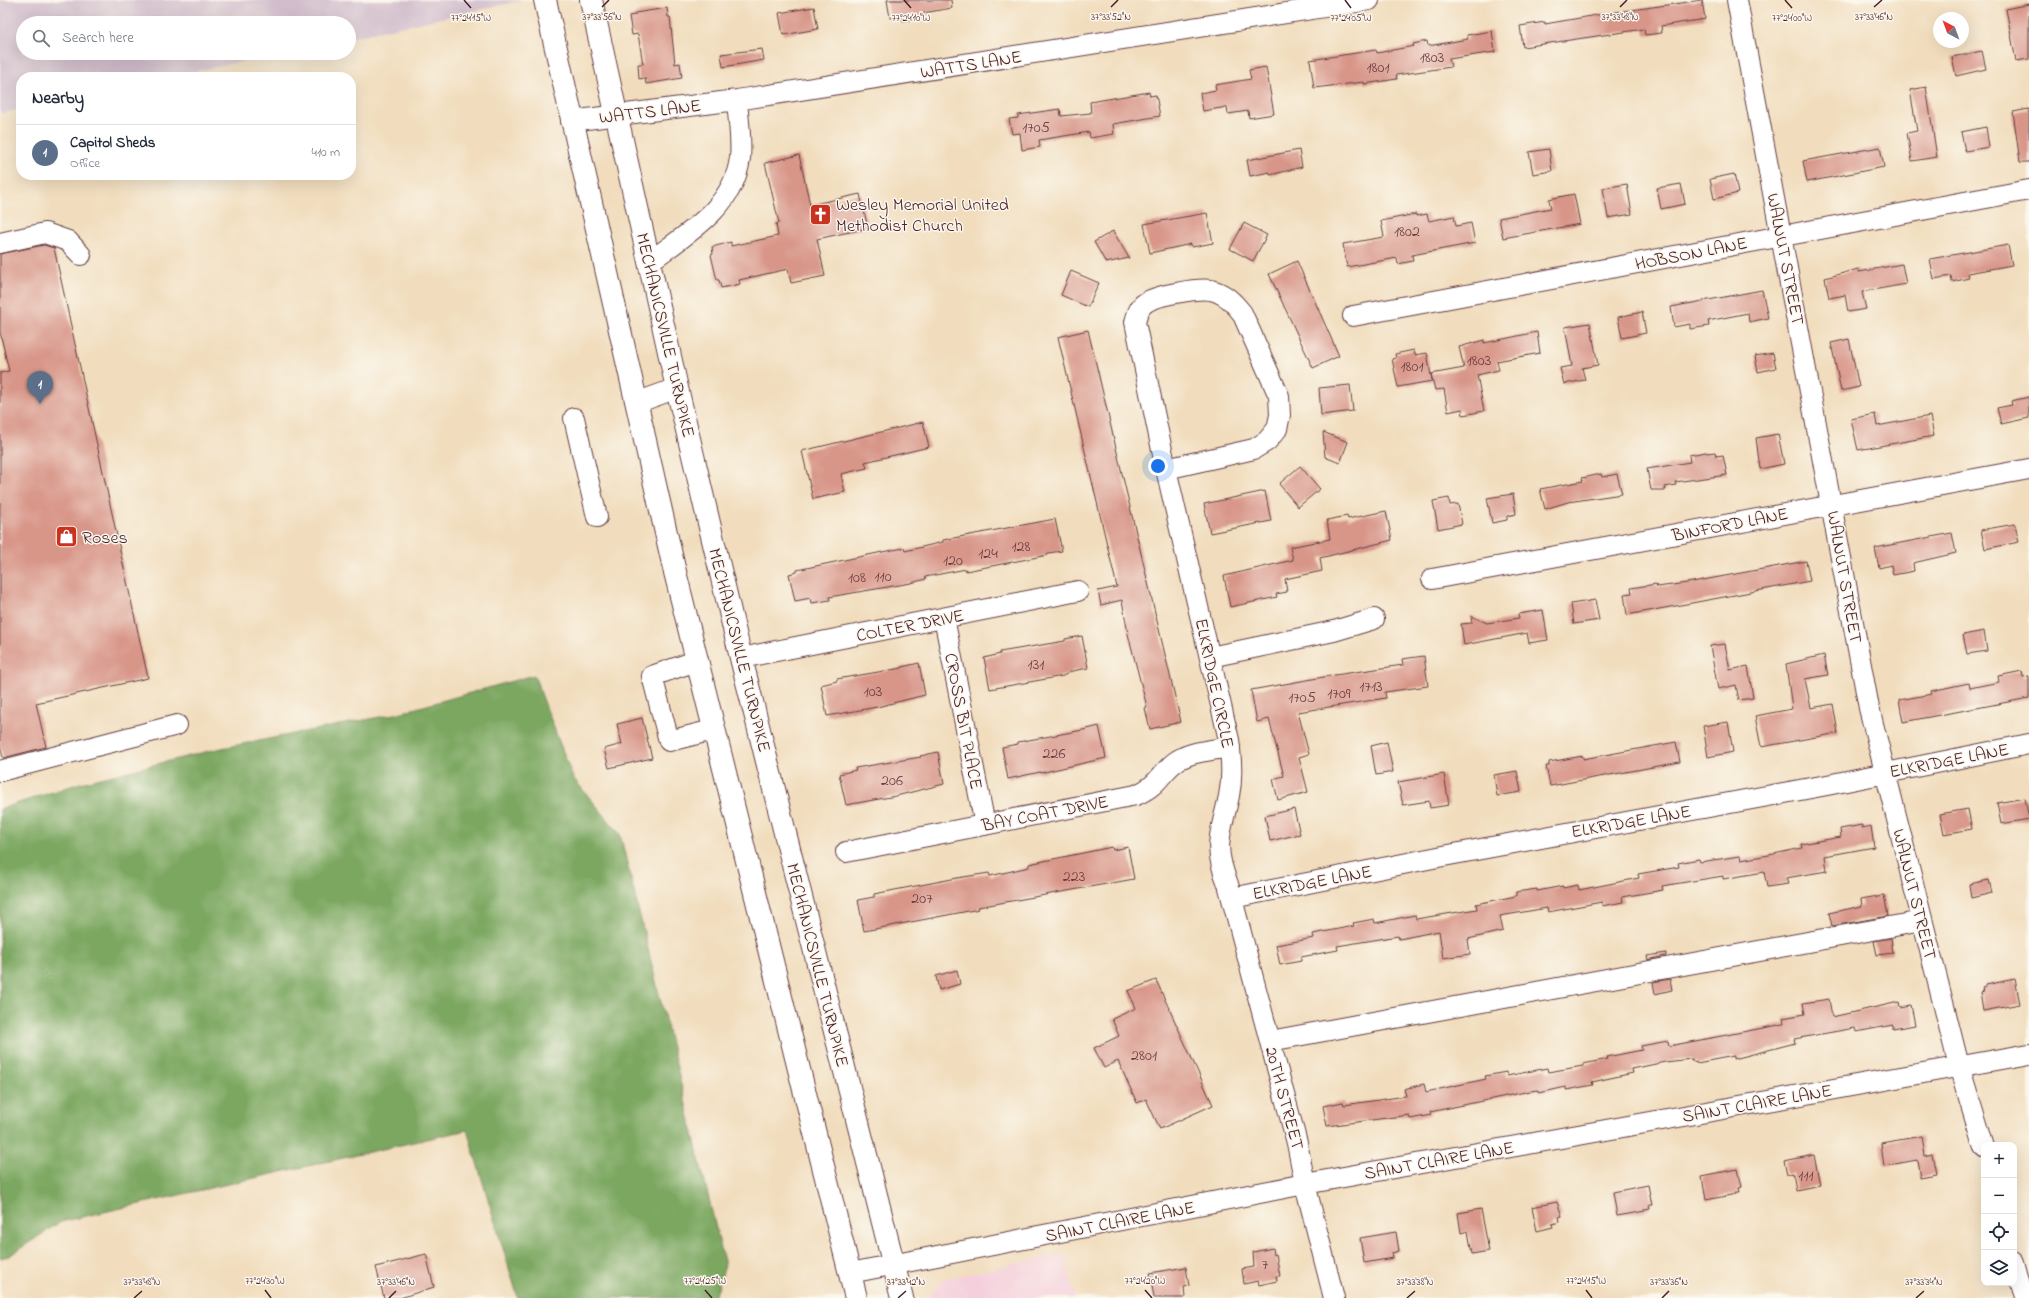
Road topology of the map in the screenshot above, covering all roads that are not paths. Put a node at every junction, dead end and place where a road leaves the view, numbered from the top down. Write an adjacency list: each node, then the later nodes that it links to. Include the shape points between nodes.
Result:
1 (545, 0): 8 (highway)
2 (591, 0): 7 (highway, MECHANICSVILLE TURNPIKE)
3 (1370, 0): 5 (street, WATTS LANE)
4 (1737, 0): 10 (street, WALNUT STREET)
5 (1330, 3): 6 (street, WATTS LANE)
6 (737, 100): 7 (street, WATTS LANE); 13 (street, via 740,158 731,191 709,217)
7 (616, 115): 8 (street, WATTS LANE); 13 (highway, MECHANICSVILLE TURNPIKE)
8 (571, 121): 16 (highway)
9 (2029, 190): 10 (street, HOBSON LANE)
10 (1781, 236): 14 (street, HOBSON LANE); 20 (street, WALNUT STREET)
11 (0, 243): 12 (street, via 45,233 68,241)
12 (81, 255)
13 (649, 262): 15 (highway, MECHANICSVILLE TURNPIKE)
14 (1353, 316)
15 (677, 388): 16 (street); 27 (highway, MECHANICSVILLE TURNPIKE)
16 (636, 403): 28 (highway)
17 (574, 418): 21 (street)
18 (2029, 468): 20 (street, BINFORD LANE)
19 (1166, 469): 19 (street, ELKRIDGE CIRCLE, via 1135,322 1144,303 1199,290 1212,290 1224,295 1242,314 1279,396 1280,415 1277,429 1267,441 1254,449); 26 (street, ELKRIDGE CIRCLE)
20 (1832, 505): 22 (street, BINFORD LANE); 34 (street, WALNUT STREET, via 1869,708)
21 (597, 517)
22 (1432, 580)
23 (1078, 591): 24 (street, COLTER DRIVE)
24 (944, 618): 27 (street, COLTER DRIVE); 35 (street, CROSS BIT PLACE)
25 (1374, 619): 26 (street, via 1334,631)
26 (1210, 657): 32 (street, ELKRIDGE CIRCLE)
27 (741, 658): 44 (highway, MECHANICSVILLE TURNPIKE)
28 (696, 661): 30 (highway); 30 (street, via 652,676 669,741)
29 (177, 725): 33 (street)
30 (713, 730): 46 (highway)
31 (2029, 744): 34 (street, ELKRIDGE LANE)
32 (1230, 747): 35 (street, BAY COAT DRIVE, via 1184,757 1172,765 1153,786 1136,795); 37 (street, ELKRIDGE CIRCLE, via 1230,785 1219,832 1219,845 1220,860)
33 (0, 771)
34 (1884, 772): 37 (street, ELKRIDGE LANE); 38 (street, WALNUT STREET)
35 (985, 825): 36 (street, BAY COAT DRIVE)
36 (846, 852)
37 (1232, 898): 39 (street, 20TH STREET)
38 (1922, 921): 39 (street); 41 (street, WALNUT STREET)
39 (1270, 1041): 43 (street, 20TH STREET, via 1298,1143)
40 (2029, 1054): 41 (street, SAINT CLAIRE LANE)
41 (1959, 1066): 42 (street, WALNUT STREET); 43 (street, SAINT CLAIRE LANE)
42 (1982, 1142)
43 (1305, 1184): 44 (street, SAINT CLAIRE LANE, via 1178,1211); 49 (street, 20TH STREET)
44 (893, 1264): 46 (street, SAINT CLAIRE LANE); 48 (highway, MECHANICSVILLE TURNPIKE)
45 (2017, 1272): 50 (street)
46 (850, 1273): 47 (highway)
47 (856, 1298)
48 (902, 1298)
49 (1334, 1298)
50 (2024, 1298)

